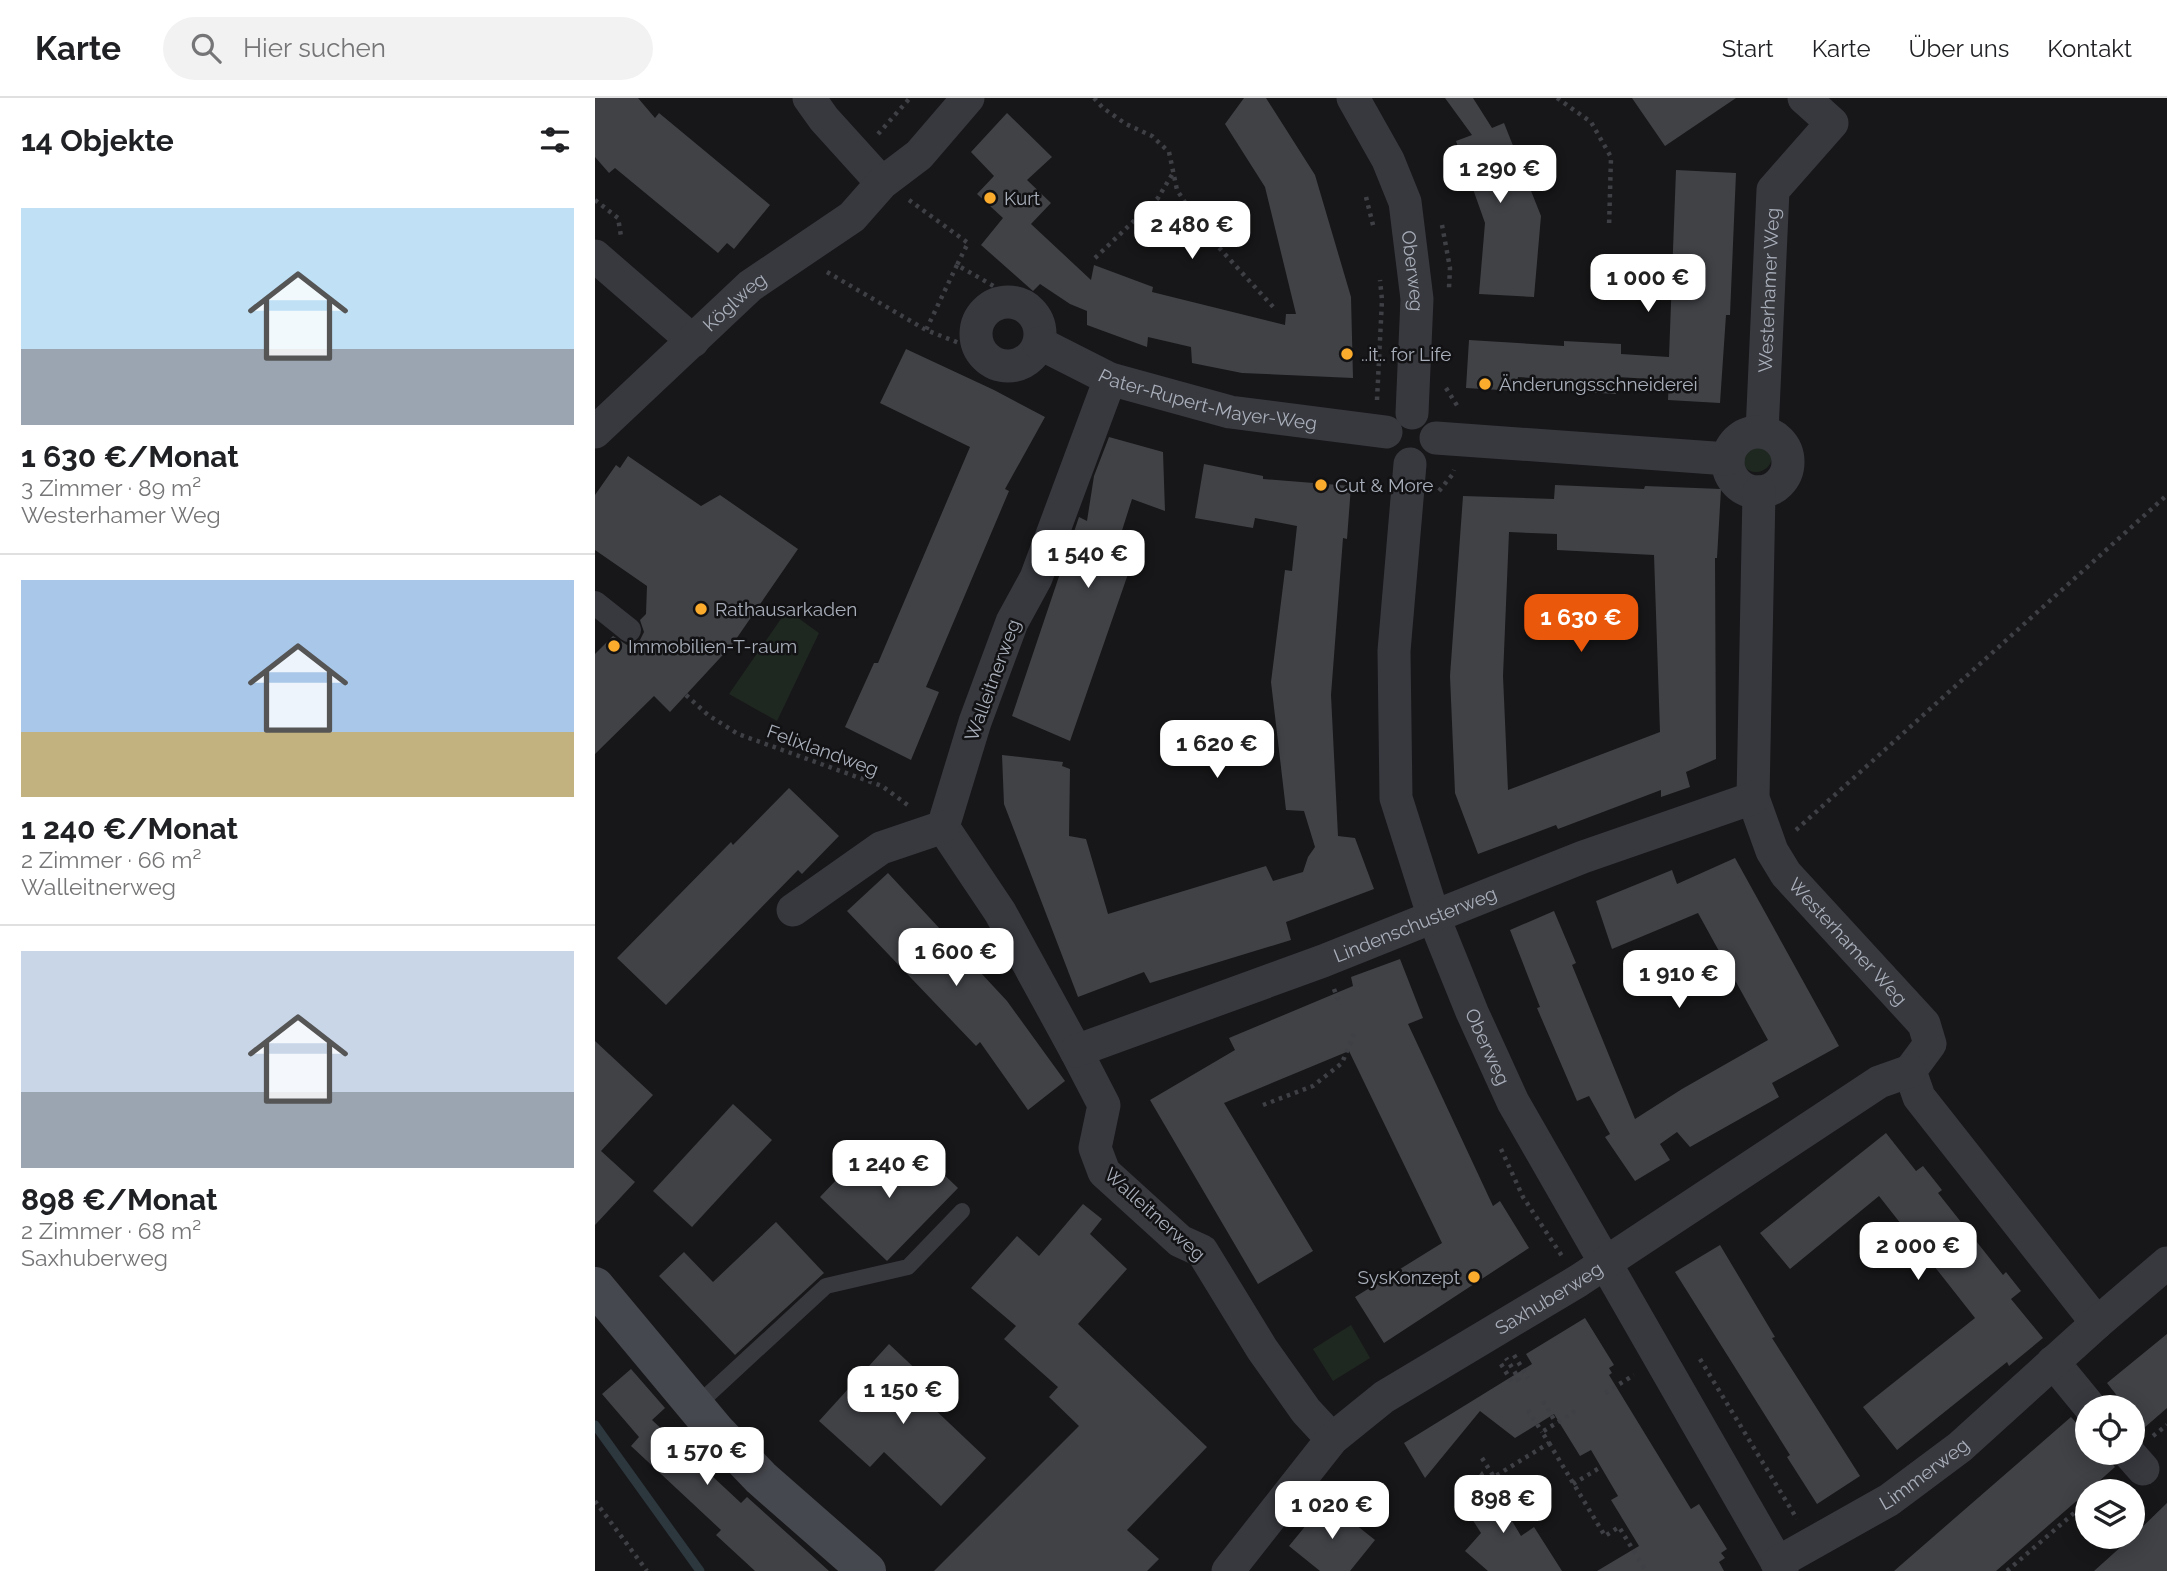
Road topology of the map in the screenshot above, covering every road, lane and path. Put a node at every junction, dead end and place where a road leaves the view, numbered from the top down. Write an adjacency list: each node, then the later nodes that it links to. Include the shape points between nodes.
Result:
1 (809, 98): 9 (street)
2 (910, 98): 9 (path)
3 (941, 98): 12 (street, Köglweg, via 898,147)
4 (968, 98): 12 (street, Köglweg)
5 (1094, 98): 10 (path, via 1169,152)
6 (1353, 98): 28 (street, Oberweg, via 1388,159 1405,202 1417,299)
7 (1557, 98): 14 (path, via 1591,122 1611,157)
8 (1804, 98): 31 (street, Westerhamer Weg, via 1832,123 1773,190)
9 (857, 158): 12 (street)
10 (1173, 173): 18 (path, via 1158,198); 22 (path, via 1177,190 1202,229)
11 (1364, 188): 15 (path)
12 (893, 190): 16 (street, Köglweg); 19 (path, via 968,243)
13 (595, 200): 17 (path, via 618,218)
14 (1609, 228)
15 (1375, 231)
16 (804, 248): 23 (path, via 829,275); 24 (street, Köglweg, via 750,286)
17 (608, 249): 24 (street)
18 (1095, 258)
19 (957, 265): 21 (path, via 997,288); 23 (path)
20 (1380, 277): 30 (path)
21 (1005, 302): 25 (street, via 1025,306 1033,313); 26 (street, via 988,310 977,325)
22 (1275, 309)
23 (926, 330): 26 (path)
24 (693, 341): 29 (street, Köglweg)
25 (1039, 343): 26 (street, via 1019,365 998,365); 27 (street, Pater-Rupert-Mayer-Weg)
26 (982, 352)
27 (1110, 379): 30 (street, Pater-Rupert-Mayer-Weg, via 1230,412); 41 (street, Walleitnerweg, via 1036,578 1012,622)
28 (1412, 413): 30 (street, via 1392,420); 32 (street, via 1426,418)
29 (595, 432)
30 (1381, 432): 34 (street, via 1390,453)
31 (1762, 432): 33 (street, via 1743,436); 35 (street, via 1780,440 1788,458 1784,477)
32 (1436, 438): 33 (street); 34 (street, via 1425,459)
33 (1728, 460): 35 (street, via 1740,485)
34 (1410, 464): 44 (street, Oberweg, via 1394,651 1396,798)
35 (1759, 492): 40 (street, Westerhamer Weg)
36 (2167, 495): 42 (path)
37 (595, 603): 38 (street)
38 (629, 630)
39 (686, 695): 41 (path, Felixlandweg, via 737,734 882,786)
40 (1753, 798): 42 (street, Westerhamer Weg); 44 (street, Lindenschusterweg, via 1583,857)
41 (943, 827): 43 (street, via 881,848); 46 (street, Walleitnerweg, via 1000,912)
42 (1773, 850): 47 (street, Westerhamer Weg, via 1786,874 1924,1024 1930,1044)
43 (793, 910)
44 (1434, 918): 46 (street, Lindenschusterweg); 51 (street, Oberweg, via 1513,1102)
45 (1354, 1034): 48 (path, via 1342,1063 1313,1086)
46 (1076, 1051): 70 (street, Walleitnerweg, via 1104,1105 1095,1147 1104,1172 1180,1241 1202,1251 1269,1359 1305,1411)
47 (1910, 1071): 51 (street, Saxhuberweg, via 1879,1082); 55 (street, via 1919,1097)
48 (1263, 1105)
49 (1500, 1148): 53 (path, via 1523,1197)
50 (962, 1211): 65 (lane, via 908,1267 826,1286)
51 (1606, 1262): 53 (street, Saxhuberweg); 77 (street, Oberweg)
52 (2167, 1263): 55 (street, Limmerweg)
53 (1578, 1281): 56 (street, Saxhuberweg)
54 (595, 1286): 65 (main road)
55 (2097, 1322): 57 (street, Limmerweg)
56 (1484, 1336): 59 (path, via 1513,1384 1519,1379 1505,1355 1512,1351); 70 (street, Saxhuberweg, via 1384,1397)
57 (2053, 1362): 63 (street); 77 (street, Limmerweg, via 1960,1447 1889,1500)
58 (1627, 1364): 60 (path)
59 (1528, 1378)
60 (1641, 1387)
61 (1612, 1389): 62 (path)
62 (1605, 1393)
63 (2080, 1395)
64 (1542, 1401): 68 (path)
65 (695, 1406): 79 (main road, via 761,1478)
66 (1528, 1410): 69 (path)
67 (1577, 1410): 68 (path)
68 (1556, 1423): 69 (path)
69 (1542, 1432): 71 (path)
70 (1332, 1439): 80 (street, Saxhuberweg)
71 (1549, 1443): 72 (path, via 1494,1477); 74 (path)
72 (1482, 1458)
73 (1601, 1467): 74 (path)
74 (1573, 1484): 81 (path, via 1605,1536 1619,1527)
75 (595, 1501): 78 (path)
76 (2075, 1512): 82 (path)
77 (1780, 1567)
78 (646, 1571)
79 (867, 1571)
80 (1229, 1571)
81 (1646, 1571)
82 (2007, 1571)

